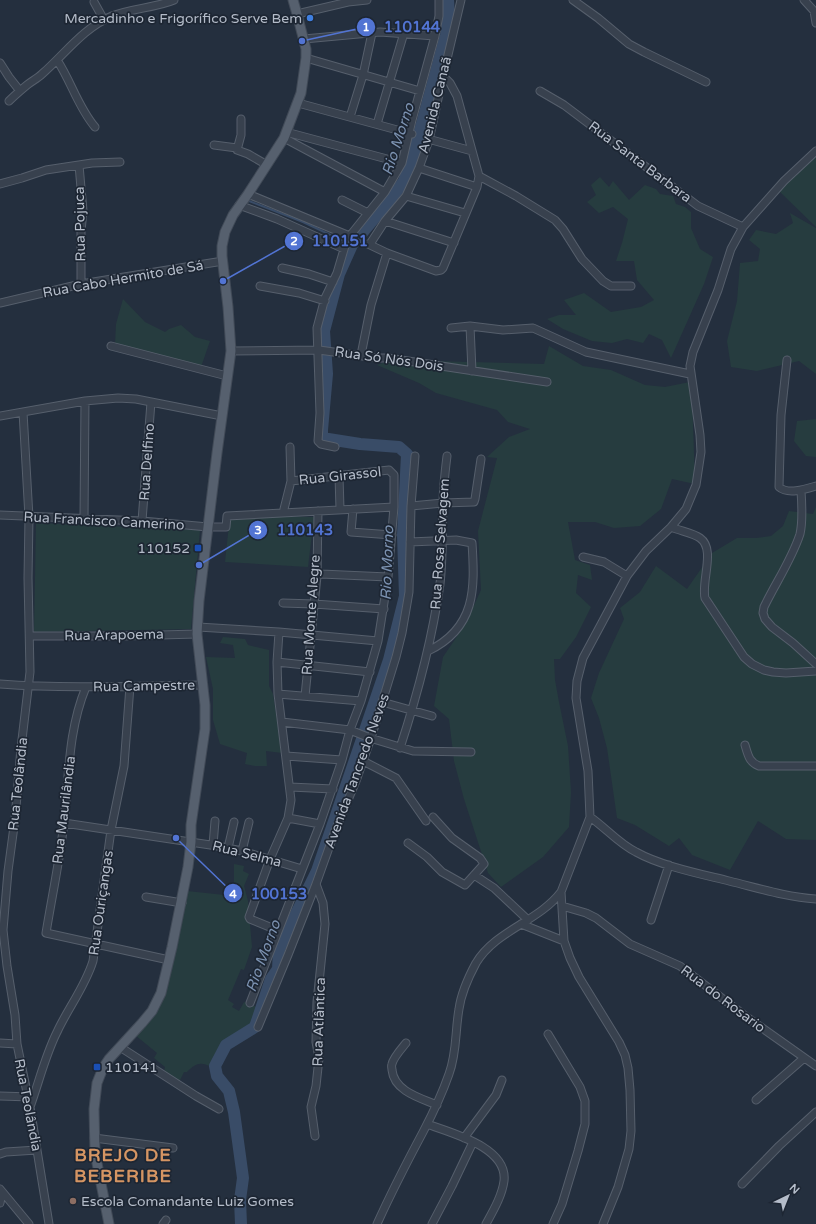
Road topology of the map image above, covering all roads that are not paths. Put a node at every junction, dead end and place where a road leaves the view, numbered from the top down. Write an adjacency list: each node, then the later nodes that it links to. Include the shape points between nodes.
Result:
1 (174, 0): 10 (street, via 128,11)
2 (293, 0): 9 (main road)
3 (367, 0): 9 (street)
4 (439, 0): 14 (street, Avenida Canaã)
5 (461, 0): 20 (street, Avenida Canaã)
6 (573, 0): 22 (street, via 629,44)
7 (804, 0): 11 (street, via 814,11)
8 (94, 2): 10 (street)
9 (298, 14): 15 (main road)
10 (104, 20): 17 (street, via 86,32)
11 (816, 23)
12 (372, 33): 13 (street); 15 (street); 19 (street)
13 (404, 33): 14 (street); 21 (street)
14 (435, 36): 24 (street, Avenida Canaã)
15 (304, 39): 16 (main road)
16 (306, 58): 19 (street); 27 (main road)
17 (57, 60): 23 (street); 31 (street, via 86,117)
18 (0, 63): 23 (street)
19 (363, 75): 21 (street); 28 (street)
20 (443, 76): 34 (street, Avenida Canaã); 37 (street, via 457,96)
21 (388, 82): 24 (street); 30 (street)
22 (706, 82)
23 (20, 91): 26 (street)
24 (420, 91): 32 (street, Avenida Canaã)
25 (540, 91): 55 (street, Rua Santa Barbara, via 564,105 698,206)
26 (9, 101)
27 (298, 103): 28 (street); 33 (main road)
28 (350, 117): 30 (street)
29 (241, 119): 36 (street)
30 (377, 124): 32 (street)
31 (95, 127)
32 (410, 134): 40 (street, Avenida Canaã)
33 (285, 135): 40 (street); 42 (main road); 47 (street)
34 (428, 139): 37 (street); 43 (street, Avenida Canaã)
35 (214, 145): 36 (street)
36 (238, 148): 42 (street, via 237,150)
37 (472, 151): 44 (street)
38 (816, 151): 55 (street, via 784,181)
39 (120, 162): 41 (street)
40 (402, 163): 47 (street, Avenida Canaã)
41 (79, 165): 45 (street, via 46,170); 61 (street, Rua Pojuca, via 83,211)
42 (267, 165): 48 (main road)
43 (419, 168): 46 (street); 49 (street, Avenida Canaã)
44 (480, 176): 46 (street); 63 (street, via 555,220 582,259 603,281 611,286)
45 (0, 184)
46 (477, 187): 53 (street)
47 (385, 192): 52 (street, Avenida Canaã)
48 (248, 194): 51 (main road); 52 (street, Avenida Canaã, via 350,237)
49 (406, 196): 53 (street); 54 (street, Avenida Canaã)
50 (342, 200): 52 (street)
51 (239, 205): 58 (main road, via 224,232); 60 (street, via 344,247)
52 (368, 213)
53 (466, 213): 56 (street)
54 (385, 221): 56 (street); 57 (street, Avenida Canaã, via 369,244)
55 (743, 227): 74 (street, via 732,249 693,352)
56 (454, 243): 57 (street, via 443,268 436,271)
57 (387, 253): 71 (street, via 371,306)
58 (223, 261): 61 (street, Rua Cabo Hermito de Sá); 70 (main road)
59 (282, 268): 60 (street)
60 (333, 282): 64 (street)
61 (81, 284): 65 (street, Rua Cabo Hermito de Sá)
62 (260, 286): 64 (street)
63 (631, 286)
64 (325, 301): 69 (street, via 317,328)
65 (0, 303)
66 (470, 326): 67 (street); 73 (street); 74 (street, via 503,330 533,328 586,352)
67 (451, 328)
68 (111, 346): 75 (street)
69 (318, 350): 70 (street, Rua Só Nós Dois); 71 (street, Rua Só Nós Dois); 83 (street, via 318,441)
70 (231, 351): 75 (main road)
71 (361, 355): 73 (street, Rua Só Nós Dois)
72 (786, 360): 91 (street, via 779,487 784,490)
73 (472, 371): 76 (street, Rua Só Nós Dois)
74 (690, 374): 104 (street, via 700,435 696,485 686,508)
75 (228, 376): 81 (main road)
76 (547, 382)
77 (85, 401): 78 (street, via 118,398); 79 (street); 101 (street)
78 (151, 402): 81 (street); 102 (street, Rua Delfino)
79 (23, 412): 80 (street); 100 (street, Rua Teolândia)
80 (0, 416)
81 (222, 416): 103 (main road)
82 (290, 447): 89 (street)
83 (335, 447)
84 (415, 456): 93 (street, Avenida Tancredo Neves)
85 (447, 456): 92 (street, Rua Rosa Selvagem)
86 (481, 459): 92 (street, via 474,502)
87 (390, 470): 88 (street, Rua Girassol); 94 (street, Avenida Tancredo Neves, via 394,474)
88 (339, 476): 89 (street, Rua Girassol); 95 (street)
89 (291, 481): 98 (street)
90 (816, 486): 91 (street)
91 (801, 491): 122 (street, via 800,534 763,613 772,627)
92 (443, 503): 93 (street); 106 (street, Rua Rosa Selvagem)
93 (411, 506): 107 (street, Avenida Tancredo Neves)
94 (394, 507): 96 (street); 105 (street, Avenida Tancredo Neves)
95 (340, 509): 96 (street); 97 (street)
96 (353, 509): 105 (street, via 351,532)
97 (318, 511): 98 (street); 109 (street, Rua Monte Alegre)
98 (283, 513): 103 (street, Rua Francisco Camerino, via 227,516 226,527)
99 (0, 515): 100 (street, Rua Francisco Camerino)
100 (29, 517): 101 (street, Rua Francisco Camerino); 118 (street, Rua Teolândia)
101 (84, 519): 102 (street, Rua Francisco Camerino)
102 (142, 521): 103 (street, Rua Francisco Camerino)
103 (208, 527): 115 (main road)
104 (671, 528): 110 (street, via 646,551); 124 (street, via 700,537 707,547 704,590 706,598 744,658 764,670 773,672)
105 (392, 535): 111 (street, Avenida Tancredo Neves)
106 (443, 540): 107 (street); 120 (street, Rua Rosa Selvagem, via 440,583); 120 (street, via 472,543 472,597 470,607 456,632 448,640)
107 (410, 542): 134 (street, Avenida Tancredo Neves, via 407,605 396,657)
108 (583, 557): 110 (street, via 604,562)
109 (317, 576): 111 (street, via 321,574); 113 (street, Rua Monte Alegre)
110 (627, 576): 150 (street, via 583,658 576,681 576,698 588,771)
111 (388, 577): 114 (street, Avenida Tancredo Neves)
112 (283, 603): 113 (street)
113 (314, 604): 114 (street); 117 (street, Rua Monte Alegre)
114 (384, 609): 119 (street, Avenida Tancredo Neves)
115 (197, 630): 116 (street, Rua Arapoema); 118 (street, Rua Arapoema, via 123,636); 127 (main road)
116 (279, 632): 117 (street, Rua Arapoema); 121 (street)
117 (310, 635): 119 (street, Rua Arapoema); 123 (street, Rua Monte Alegre)
118 (30, 636): 129 (street, Rua Teolândia)
119 (378, 641): 125 (street, Avenida Tancredo Neves)
120 (428, 651): 135 (street, Rua Rosa Selvagem)
121 (277, 662): 123 (street); 131 (street)
122 (816, 664)
123 (307, 665): 125 (street); 132 (street, Rua Monte Alegre)
124 (816, 671)
125 (370, 672): 133 (street, Avenida Tancredo Neves)
126 (0, 684): 129 (street, Rua Campestre)
127 (203, 685): 128 (street, Rua Campestre); 159 (main road, via 205,729 191,825)
128 (130, 686): 130 (street, Rua Campestre); 158 (street, Rua Ouriçangas, via 124,766)
129 (30, 687): 130 (street, Rua Campestre); 185 (street, Rua Teolândia, via 21,748 3,930)
130 (86, 687): 156 (street, Rua Maurilândia, via 79,703 73,732)
131 (278, 694): 132 (street); 137 (street)
132 (305, 696): 133 (street)
133 (361, 701): 138 (street, Avenida Tancredo Neves)
134 (382, 702): 135 (street); 139 (street, Avenida Tancredo Neves)
135 (412, 710): 136 (street); 141 (street, Rua Rosa Selvagem)
136 (432, 716)
137 (282, 722): 138 (street); 143 (street)
138 (352, 731): 139 (street); 144 (street, Avenida Tancredo Neves)
139 (371, 738): 141 (street); 145 (street, Avenida Tancredo Neves)
140 (745, 745): 146 (street, via 749,759 759,766)
141 (400, 748): 142 (street, via 413,751)
142 (471, 752)
143 (286, 756): 144 (street); 147 (street)
144 (342, 760): 148 (street, Avenida Tancredo Neves)
145 (363, 761): 153 (street, via 396,778); 168 (street, Avenida Tancredo Neves)
146 (816, 766)
147 (290, 787): 148 (street); 151 (street)
148 (333, 789): 157 (street, Avenida Tancredo Neves)
149 (433, 817): 167 (street, via 452,838 480,858 484,864)
150 (590, 817): 165 (street, via 626,847); 169 (street)
151 (288, 818): 157 (street); 164 (street)
152 (215, 821): 161 (street)
153 (426, 821)
154 (234, 822): 162 (street)
155 (249, 822): 163 (street)
156 (64, 823): 158 (street, Rua Selma); 178 (street, Rua Maurilândia, via 46,933)
157 (320, 824): 166 (street, Avenida Tancredo Neves)
158 (111, 830): 159 (street, Rua Selma); 178 (street, Rua Ouriçangas)
159 (191, 842): 161 (street, Rua Selma); 172 (main road)
160 (408, 843): 167 (street, via 442,872 465,885)
161 (213, 845): 162 (street, Rua Selma)
162 (228, 848): 163 (street, Rua Selma)
163 (242, 851): 164 (street, Rua Selma)
164 (270, 859): 166 (street, Rua Selma); 176 (street, via 249,917)
165 (670, 865): 171 (street, via 788,896); 174 (street)
166 (302, 869): 176 (street, Avenida Tancredo Neves)
167 (474, 875): 175 (street, via 494,888)
168 (316, 884): 181 (street, Avenida Tancredo Neves); 198 (street, Rua Atlântica, via 323,903 325,924 317,1002 316,1042 319,1058 311,1108)
169 (561, 892): 173 (street); 175 (street, via 555,900)
170 (146, 897): 172 (street)
171 (816, 900)
172 (182, 903): 179 (main road)
173 (562, 906): 177 (street); 187 (street, Rua do Rosario, via 596,918 630,944 680,966)
174 (651, 920)
175 (525, 922): 177 (street); 193 (street, via 486,950 476,964 459,1007 455,1051)
176 (277, 930): 180 (street, Avenida Tancredo Neves)
177 (564, 941): 215 (street, via 579,977 619,1042 628,1068 632,1131 618,1187)
178 (94, 944): 179 (street); 191 (street, Rua Ouriçangas, via 93,961 88,976 56,1032)
179 (169, 960): 186 (main road, via 161,993 152,1011)
180 (250, 1003)
181 (258, 1027)
182 (548, 1034): 214 (street, via 580,1087 585,1101 585,1124 562,1204)
183 (0, 1043): 185 (street)
184 (406, 1043): 193 (street, via 392,1064 396,1082 415,1096)
185 (17, 1044): 191 (street, Rua Teolândia)
186 (120, 1048): 195 (street); 199 (main road, via 103,1068 97,1083)
187 (804, 1058): 188 (street, Rua do Rosario); 192 (street)
188 (816, 1066)
189 (502, 1080): 200 (street, via 496,1094)
190 (0, 1096): 191 (street)
191 (31, 1097): 194 (street, Rua Ouriçangas)
192 (756, 1100)
193 (437, 1105): 197 (street)
194 (30, 1107): 203 (street, Rua Teolândia)
195 (219, 1109)
196 (816, 1112): 205 (street)
197 (427, 1124): 200 (street); 211 (street)
198 (315, 1136)
199 (94, 1138): 202 (street); 210 (main road)
200 (464, 1138): 201 (street)
201 (473, 1142): 212 (street); 213 (street, via 489,1150 500,1164 503,1173 504,1180 499,1198)
202 (173, 1148)
203 (37, 1150): 204 (street); 209 (street, Rua Teolândia)
204 (0, 1154)
205 (742, 1184)
206 (1, 1191): 207 (street); 208 (street)
207 (0, 1203)
208 (29, 1224)
209 (48, 1224)
210 (109, 1224)
211 (377, 1224)
212 (432, 1224)
213 (486, 1224)
214 (553, 1224)
215 (603, 1224)

